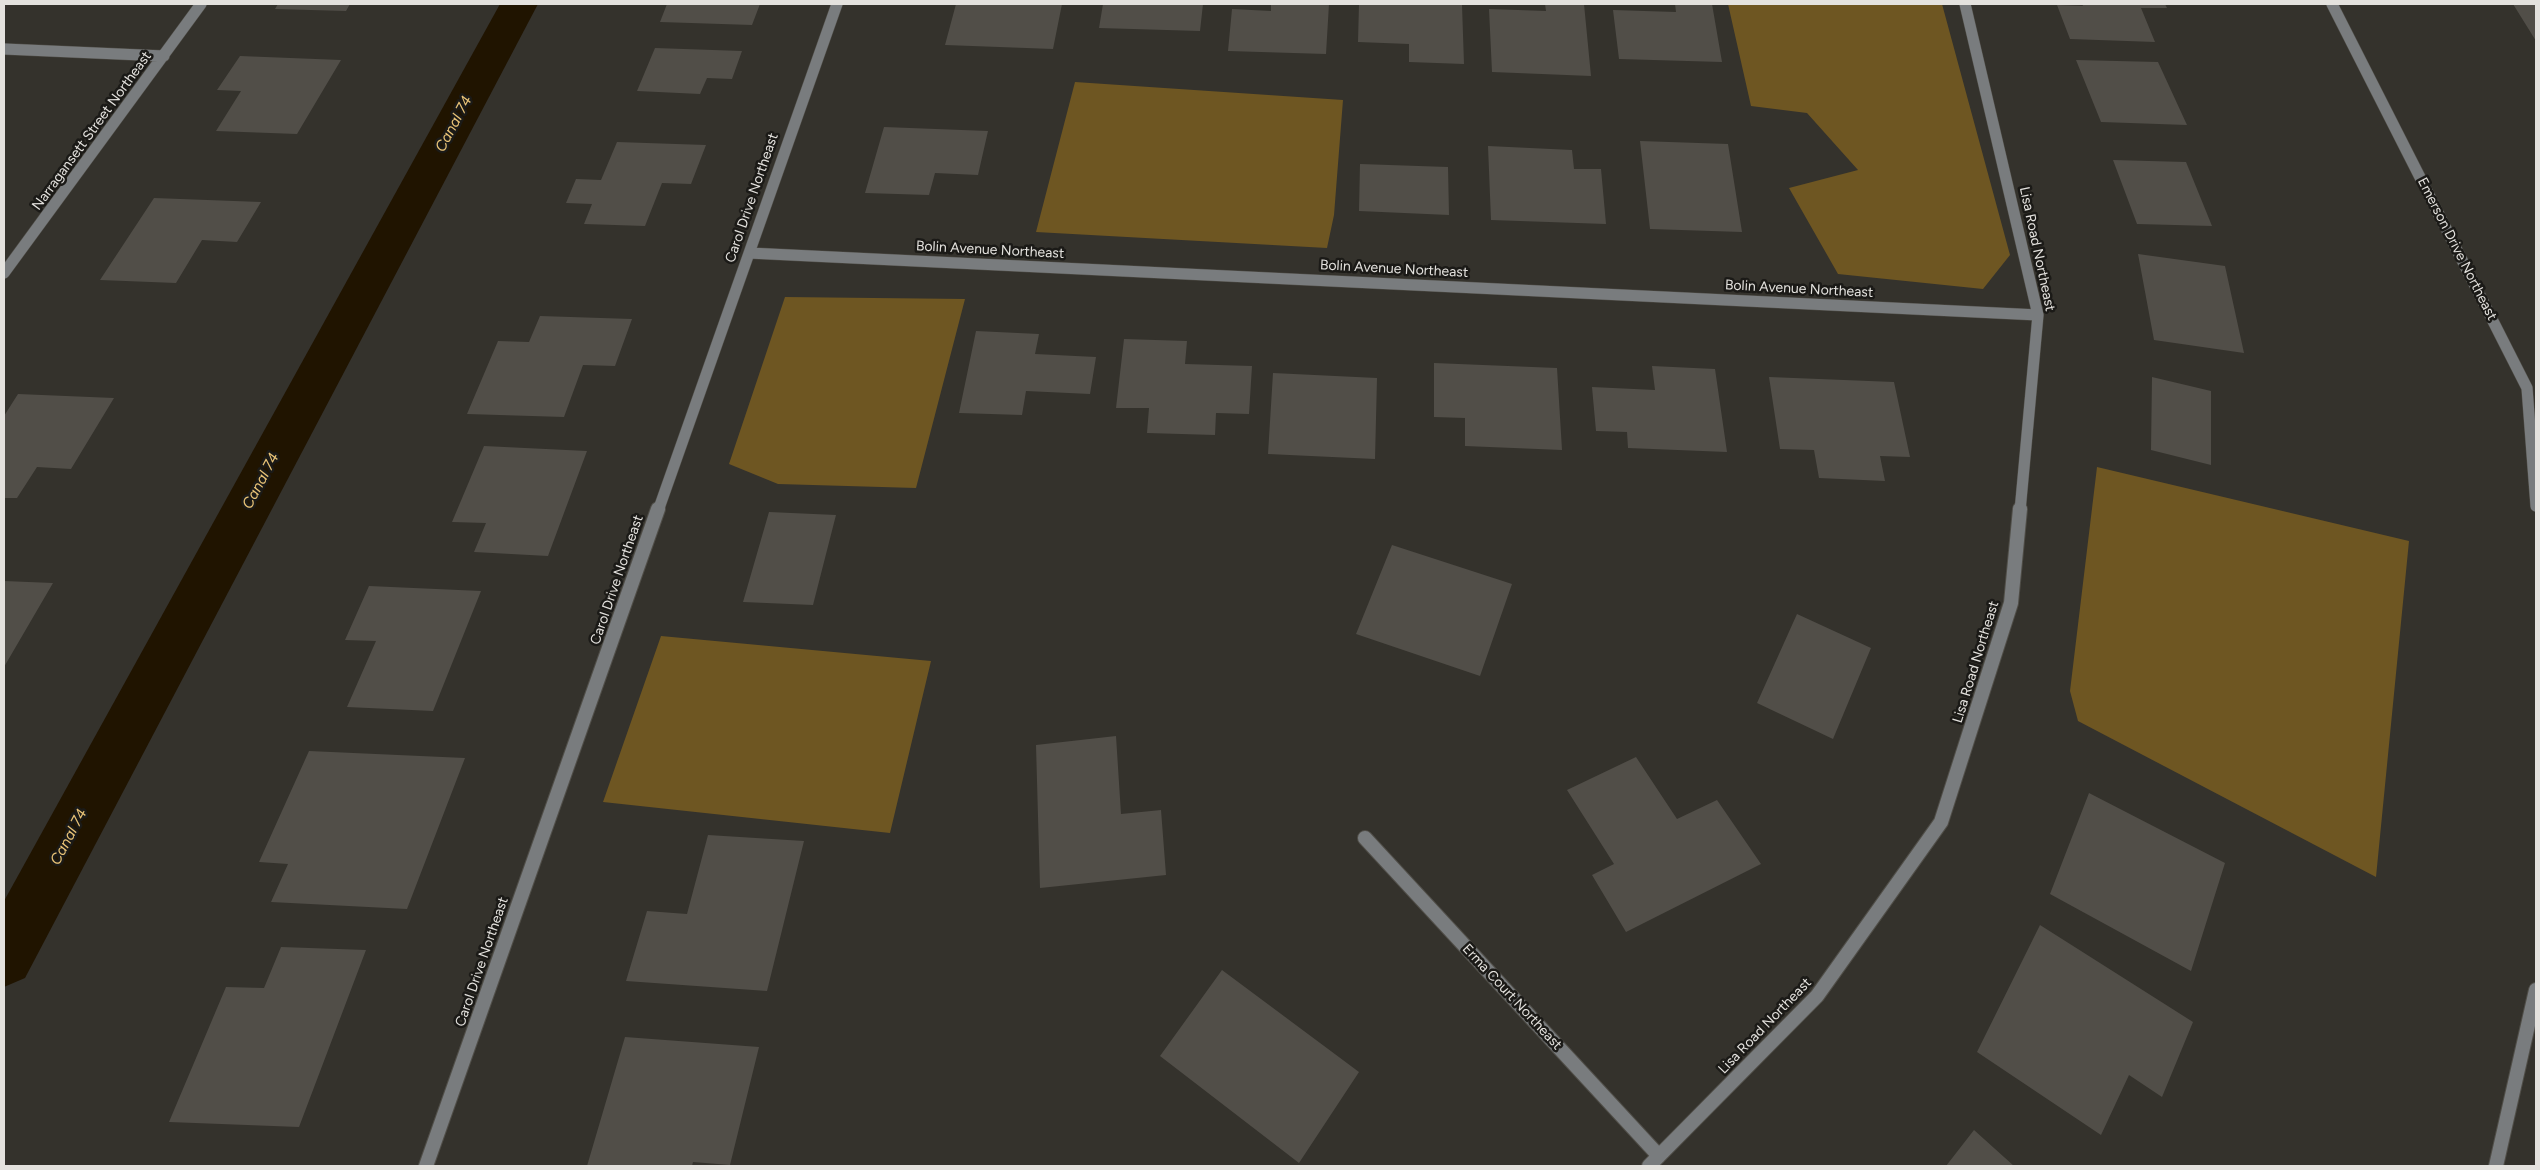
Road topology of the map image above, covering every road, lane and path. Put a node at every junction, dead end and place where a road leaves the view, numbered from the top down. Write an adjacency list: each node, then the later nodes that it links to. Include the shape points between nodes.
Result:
1 (201, 4): 6 (street, Narragansett Street Northeast)
2 (837, 4): 7 (street, Carol Drive Northeast)
3 (1965, 4): 9 (street, Lisa Road Northeast)
4 (2332, 4): 10 (street, Emerson Drive Northeast)
5 (4, 49): 6 (street)
6 (164, 56): 8 (street, Narragansett Street Northeast)
7 (749, 253): 9 (street, Bolin Avenue Northeast); 15 (street, Carol Drive Northeast)
8 (4, 273)
9 (2038, 315): 14 (street, Lisa Road Northeast, via 2011,603 1941,822 1817,996)
10 (2532, 389): 11 (street, Emerson Drive Northeast)
11 (2536, 506)
12 (1365, 838): 14 (street, Erma Court Northeast)
13 (2536, 990): 16 (street)
14 (1654, 1161)
15 (426, 1166)
16 (2496, 1166)

